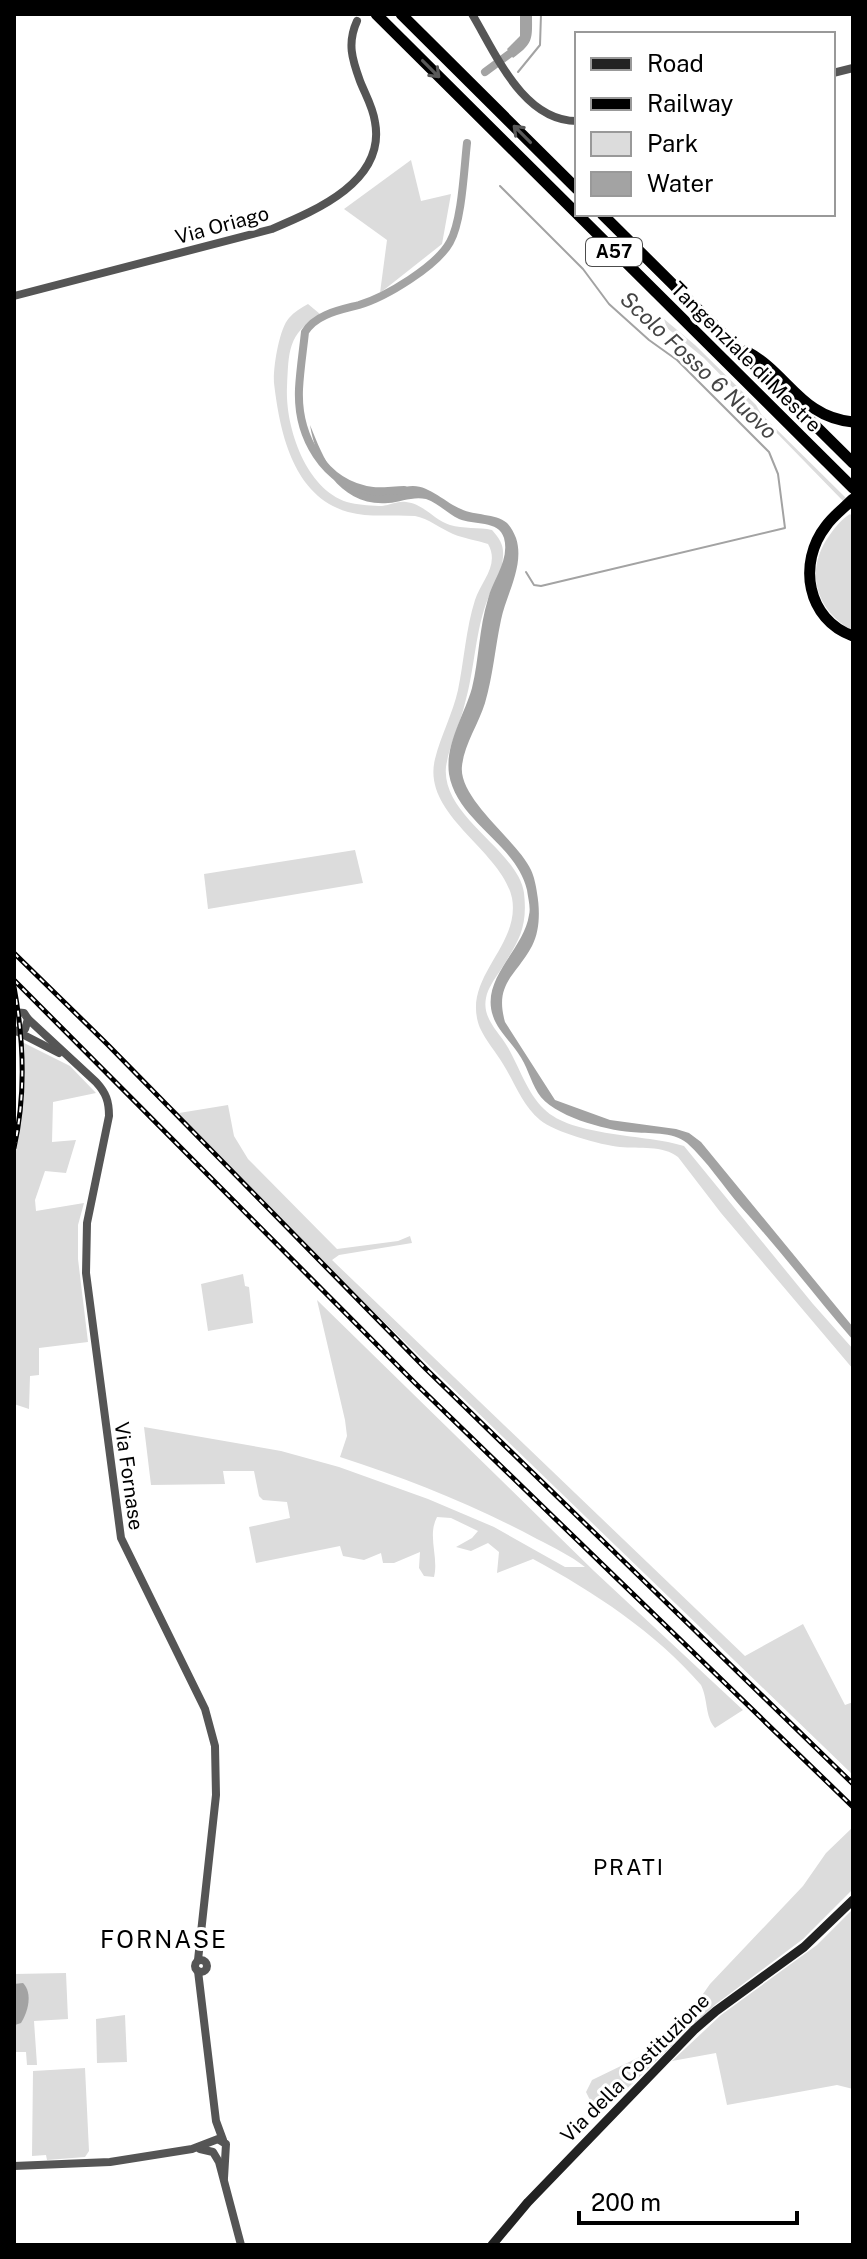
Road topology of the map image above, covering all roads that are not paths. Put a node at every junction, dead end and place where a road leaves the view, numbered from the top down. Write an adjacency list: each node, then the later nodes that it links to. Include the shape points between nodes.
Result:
1 (376, 14): 7 (highway, Tangenziale di Mestre / A57, one-way to 7)
2 (401, 14): 6 (highway, one-way to 2)
3 (472, 14): 5 (street, via 506,72 540,110)
4 (357, 21): 10 (street, Via Oriago, via 351,51 376,134 370,163 358,181 272,229)
5 (575, 121)
6 (575, 187)
7 (575, 212)
8 (579, 216): 14 (highway, Tangenziale di Mestre / A57, one-way to 14)
9 (604, 216): 11 (highway, Tangenziale di Mestre / A57)
10 (14, 296)
11 (734, 345): 12 (highway, A57, via 758,357 805,403); 13 (highway, Tangenziale di Mestre / A57)
12 (842, 420)
13 (853, 463)
14 (853, 488)
15 (853, 499): 16 (highway, via 826,525 810,561 810,586 820,611 829,623)
16 (853, 636)
17 (15, 1011): 18 (street, Via Fornase)
18 (28, 1019): 19 (street, Via Fornase, via 25,1029); 20 (street, Via Fornase)
19 (15, 1031): 20 (street, Via Fornase)
20 (74, 1062): 25 (street, Via Fornase, via 104,1090 109,1102 84,1253 118,1526 127,1555 205,1709 215,1746 216,1795 203,1940 195,1966 201,1972)
21 (853, 1900): 22 (main road, Via della Costituzione, via 804,1947 705,2020)
22 (649, 2076): 23 (main road); 27 (main road, Via della Costituzione)
23 (608, 2108)
24 (581, 2139): 27 (main road)
25 (217, 2147): 26 (street, via 110,2162); 28 (street, Via Fornase)
26 (14, 2166)
27 (554, 2174): 29 (main road, Via della Costituzione)
28 (241, 2245)
29 (492, 2245)

